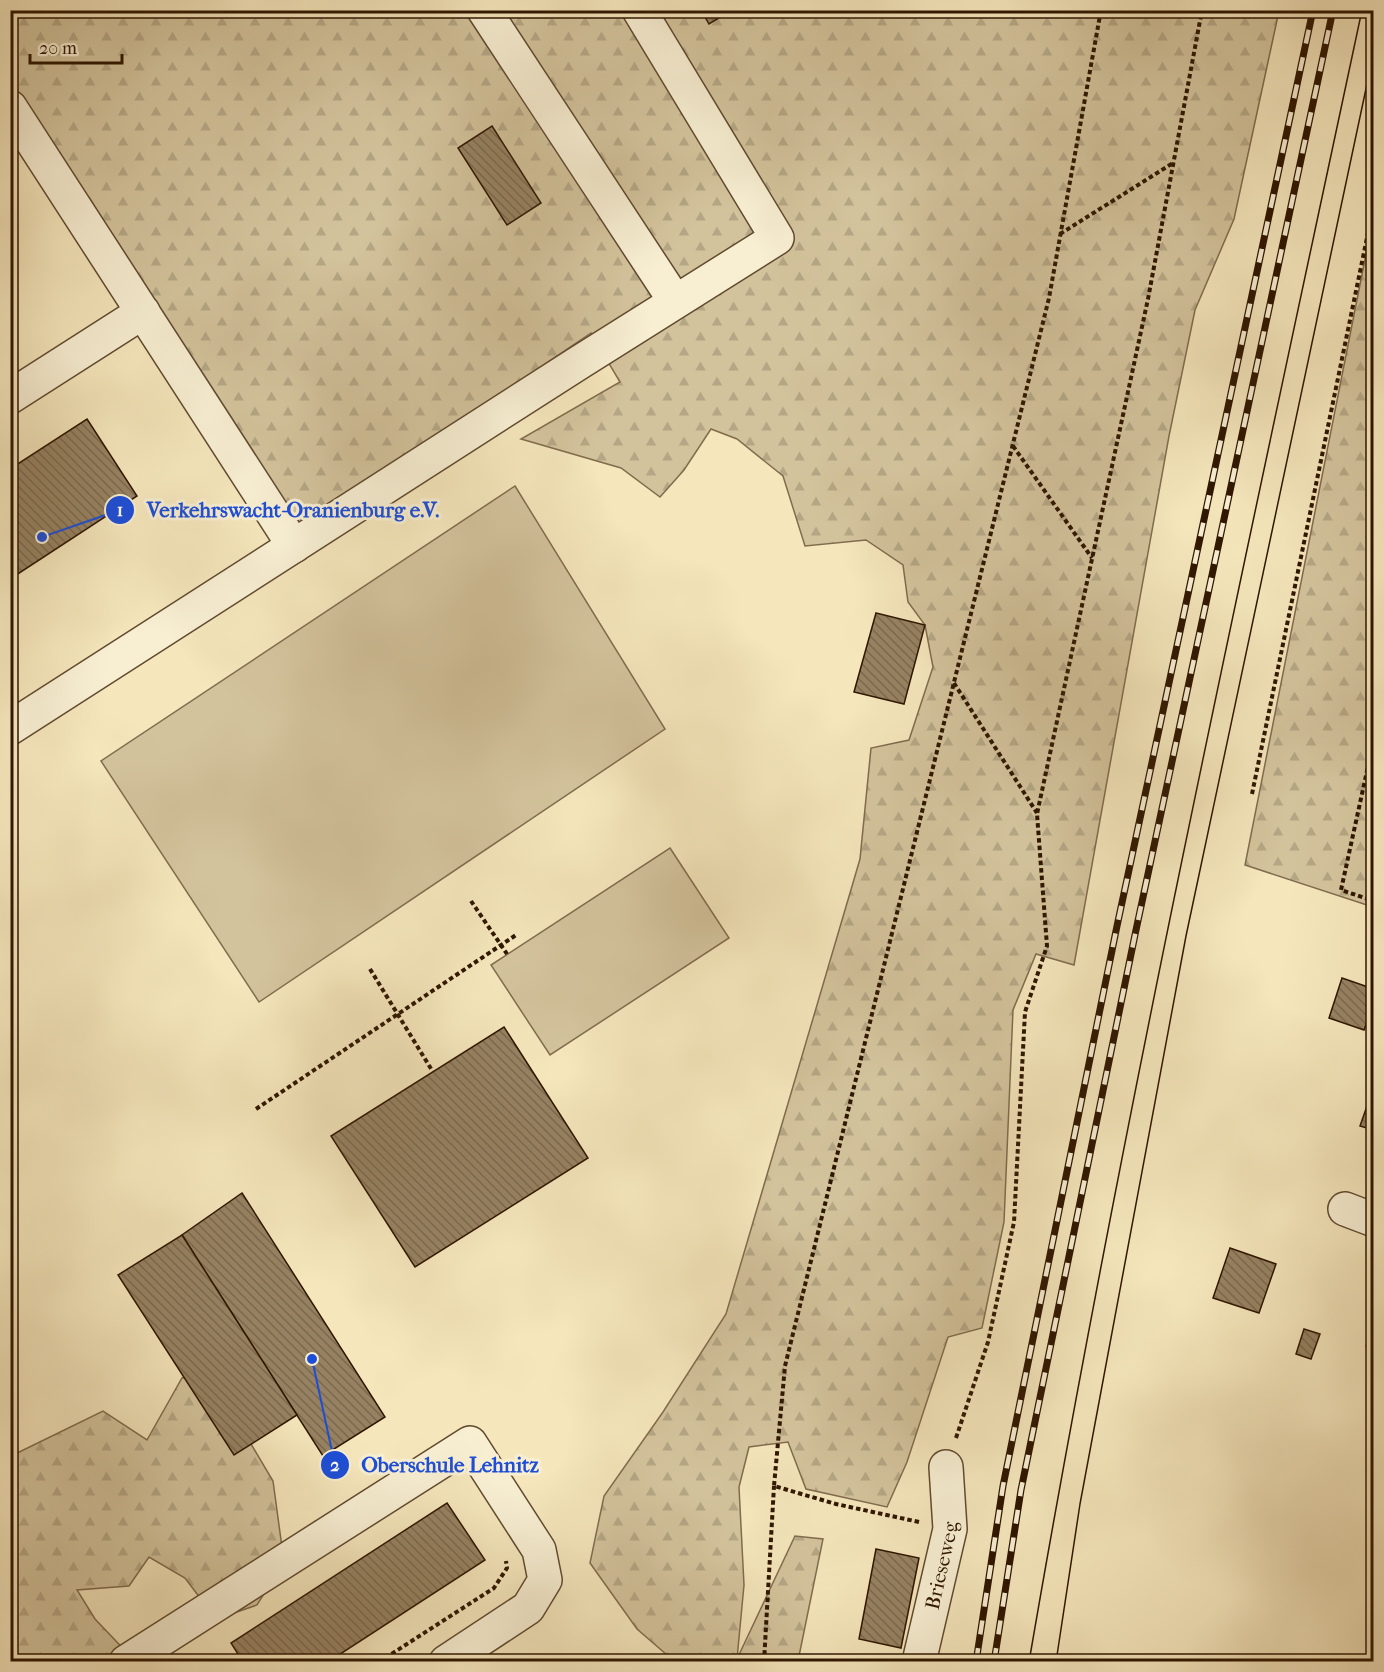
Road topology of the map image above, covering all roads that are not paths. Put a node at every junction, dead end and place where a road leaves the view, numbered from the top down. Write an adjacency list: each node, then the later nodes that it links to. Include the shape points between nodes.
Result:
1 (484, 10): 4 (lane)
2 (639, 10): 7 (lane, via 777,238)
3 (10, 107): 5 (lane)
4 (675, 301)
5 (143, 312): 6 (lane); 7 (lane)
6 (10, 397)
7 (294, 546): 8 (lane)
8 (10, 728)
9 (946, 1467): 12 (lane, Brieseweg, via 950,1528)
10 (126, 1662): 11 (lane, via 470,1443 539,1550 545,1580 528,1608)
11 (446, 1662)
12 (919, 1662)

